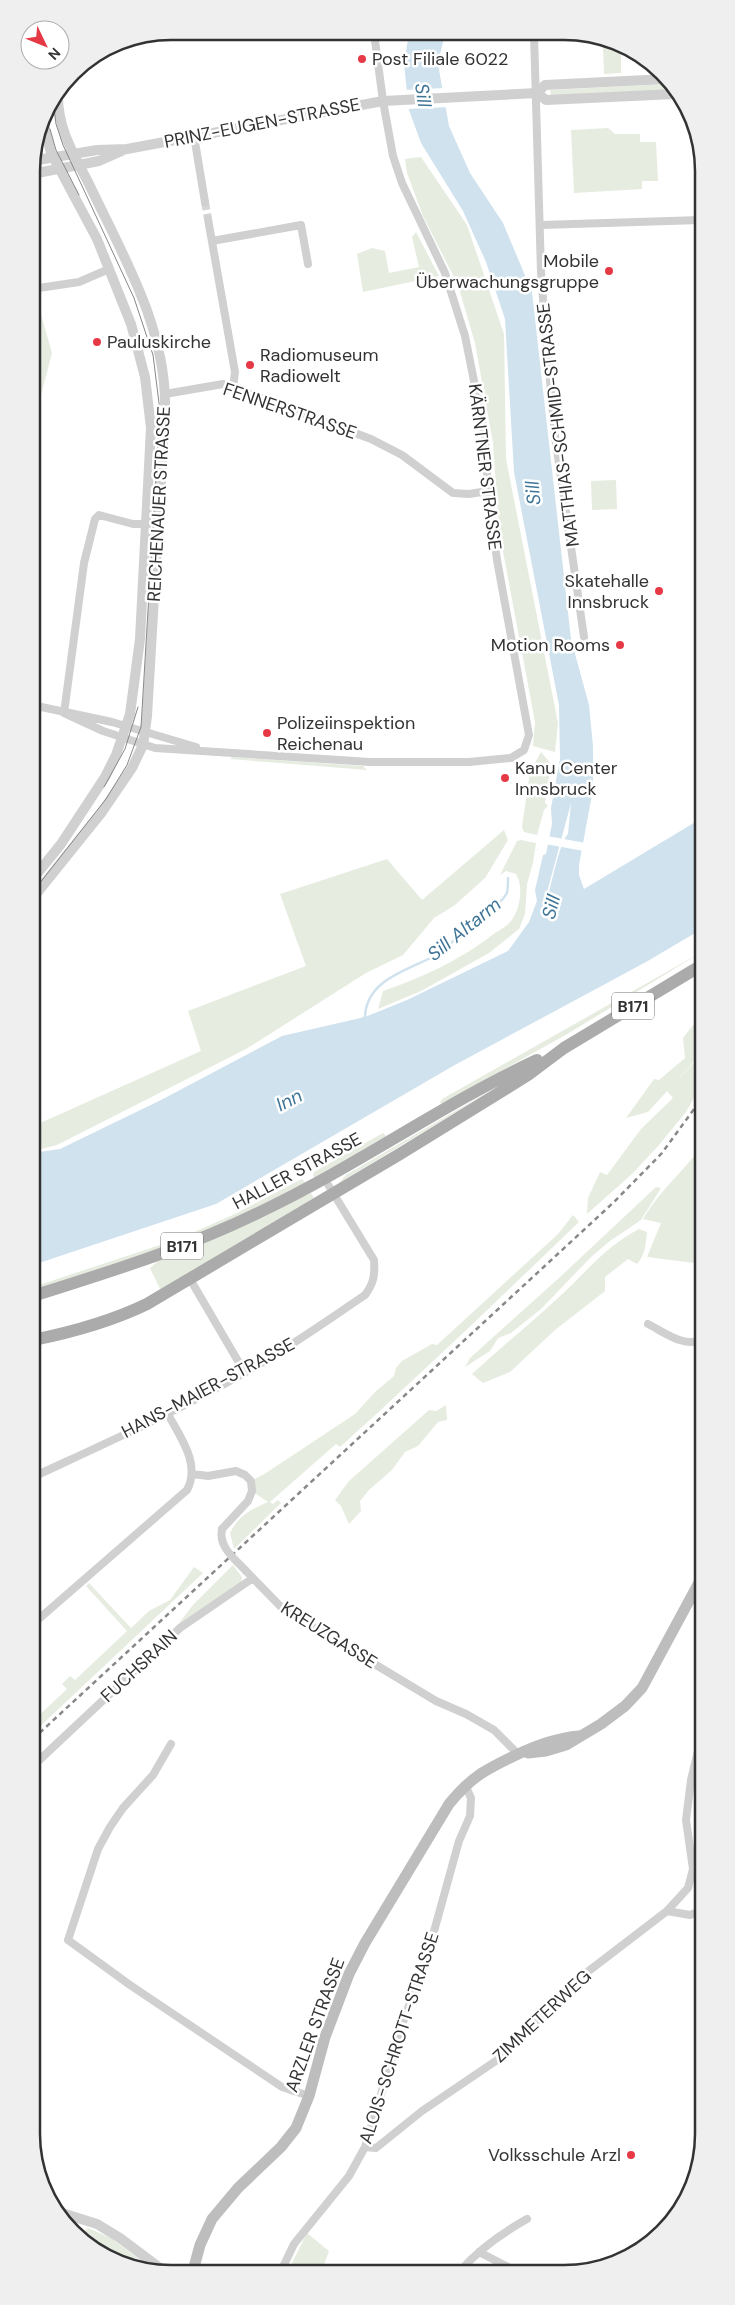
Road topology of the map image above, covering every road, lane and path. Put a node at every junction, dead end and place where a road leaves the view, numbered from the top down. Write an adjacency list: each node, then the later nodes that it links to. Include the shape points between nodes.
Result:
1 (375, 40): 6 (street, KÄRNTNER STRASSE)
2 (534, 40): 4 (street, MATTHIAS-SCHMID-STRASSE)
3 (658, 79): 4 (street, via 545,85)
4 (536, 93): 5 (street, via 546,100); 6 (street, PRINZ-EUGEN-STRASSE); 20 (street, MATTHIAS-SCHMID-STRASSE)
5 (670, 94)
6 (383, 101): 9 (street, PRINZ-EUGEN-STRASSE); 27 (street, KÄRNTNER STRASSE, via 393,156 402,183 445,273 461,319 482,419)
7 (59, 104): 11 (street, REICHENAUER STRASSE)
8 (45, 134): 12 (street, REICHENAUER STRASSE)
9 (194, 136): 10 (street, PRINZ-EUGEN-STRASSE); 17 (street)
10 (127, 149): 11 (street, PRINZ-EUGEN-STRASSE); 14 (street, PRINZ-EUGEN-STRASSE)
11 (72, 154): 12 (street, PRINZ-EUGEN-STRASSE); 14 (street, REICHENAUER STRASSE)
12 (53, 158): 13 (street, PRINZ-EUGEN-STRASSE); 15 (street, REICHENAUER STRASSE)
13 (40, 160)
14 (79, 166): 15 (street, PRINZ-EUGEN-STRASSE); 26 (street, REICHENAUER STRASSE, via 150,316 162,362)
15 (60, 170): 16 (street, PRINZ-EUGEN-STRASSE); 23 (street, REICHENAUER STRASSE, via 98,239)
16 (40, 173)
17 (205, 202)
18 (208, 219): 21 (street)
19 (695, 220): 20 (street)
20 (541, 226): 29 (street, MATTHIAS-SCHMID-STRASSE, via 541,272 555,436)
21 (212, 241): 22 (street, via 301,225); 25 (street, via 235,372)
22 (308, 264)
23 (109, 269): 24 (street, via 79,282); 28 (street, REICHENAUER STRASSE, via 134,334 148,390 151,428)
24 (40, 288)
25 (233, 388): 26 (street, FENNERSTRASSE, via 223,384); 27 (street, FENNERSTRASSE, via 371,439 402,455 453,493)
26 (165, 394): 34 (street, REICHENAUER STRASSE)
27 (488, 491): 37 (street, KÄRNTNER STRASSE, via 497,562 529,735 528,743 520,754 511,758 468,762 370,762)
28 (146, 524): 31 (street, via 99,515 95,519 84,563); 33 (street, REICHENAUER STRASSE, via 139,654 132,708)
29 (584, 637)
30 (40, 707): 31 (street)
31 (68, 715): 32 (street)
32 (85, 720): 33 (street); 35 (street)
33 (126, 727): 34 (street); 35 (street, REICHENAUER STRASSE)
34 (145, 733): 36 (street, REICHENAUER STRASSE); 37 (street)
35 (122, 738): 36 (street); 38 (street, REICHENAUER STRASSE, via 111,767 90,803)
36 (143, 745): 37 (street, via 167,750); 39 (street, REICHENAUER STRASSE, via 136,763 115,795)
37 (208, 750)
38 (40, 869)
39 (40, 889)
40 (695, 969): 41 (main road, HALLER STRASSE / B171)
41 (564, 1048): 42 (main road, HALLER STRASSE / B171, via 442,1111); 43 (main road, HALLER STRASSE / B171, via 528,1075)
42 (324, 1178): 43 (street, HANS-MAIER-STRASSE); 45 (main road, HALLER STRASSE / B171, via 203,1239)
43 (333, 1193): 44 (main road, HALLER STRASSE / B171); 49 (street, HANS-MAIER-STRASSE, via 374,1260 372,1286 298,1341)
44 (190, 1279): 47 (main road, HALLER STRASSE / B171, via 119,1318); 49 (street)
45 (40, 1294)
46 (648, 1324): 48 (street, via 688,1343)
47 (40, 1338)
48 (695, 1342)
49 (245, 1373): 50 (street, HANS-MAIER-STRASSE)
50 (168, 1414): 51 (street, HANS-MAIER-STRASSE); 52 (street, via 190,1457)
51 (40, 1474)
52 (193, 1474): 53 (street, KREUZGASSE, bridge, via 208,1476 236,1471 251,1481 252,1492 248,1501 222,1529 221,1538 225,1549); 55 (street, via 182,1496)
53 (252, 1578): 57 (street, KREUZGASSE, via 295,1617 436,1701 494,1730); 58 (street, FUCHSRAIN, via 180,1628)
54 (695, 1590): 57 (main road, ARZLER STRASSE, via 642,1688 626,1706 566,1745)
55 (40, 1618)
56 (171, 1744): 63 (street, via 153,1775 118,1814 102,1842 68,1940 282,2087)
57 (518, 1754): 60 (main road, ARZLER STRASSE, via 483,1771)
58 (40, 1759)
59 (695, 1766): 61 (street, ZIMMETERWEG, via 686,1820 693,1869 688,1888)
60 (465, 1785): 63 (main road, ARZLER STRASSE, via 448,1804 357,1959 325,2037); 64 (street, ALOIS-SCHROTT-STRASSE, via 472,1798 470,1816 459,1841 428,1952)
61 (667, 1911): 62 (street); 64 (street, ZIMMETERWEG, via 573,1984 496,2061 422,2111 376,2148)
62 (695, 1913)
63 (309, 2096): 69 (main road, ARZLER STRASSE, via 296,2128 212,2219)
64 (365, 2147): 70 (street, ALOIS-SCHROTT-STRASSE, via 349,2176 294,2244)
65 (69, 2216): 68 (street, via 97,2224)
66 (527, 2219): 67 (street)
67 (478, 2252): 71 (street); 72 (street)
68 (155, 2264)
69 (195, 2265)
70 (284, 2265)
71 (466, 2265)
72 (504, 2265)

